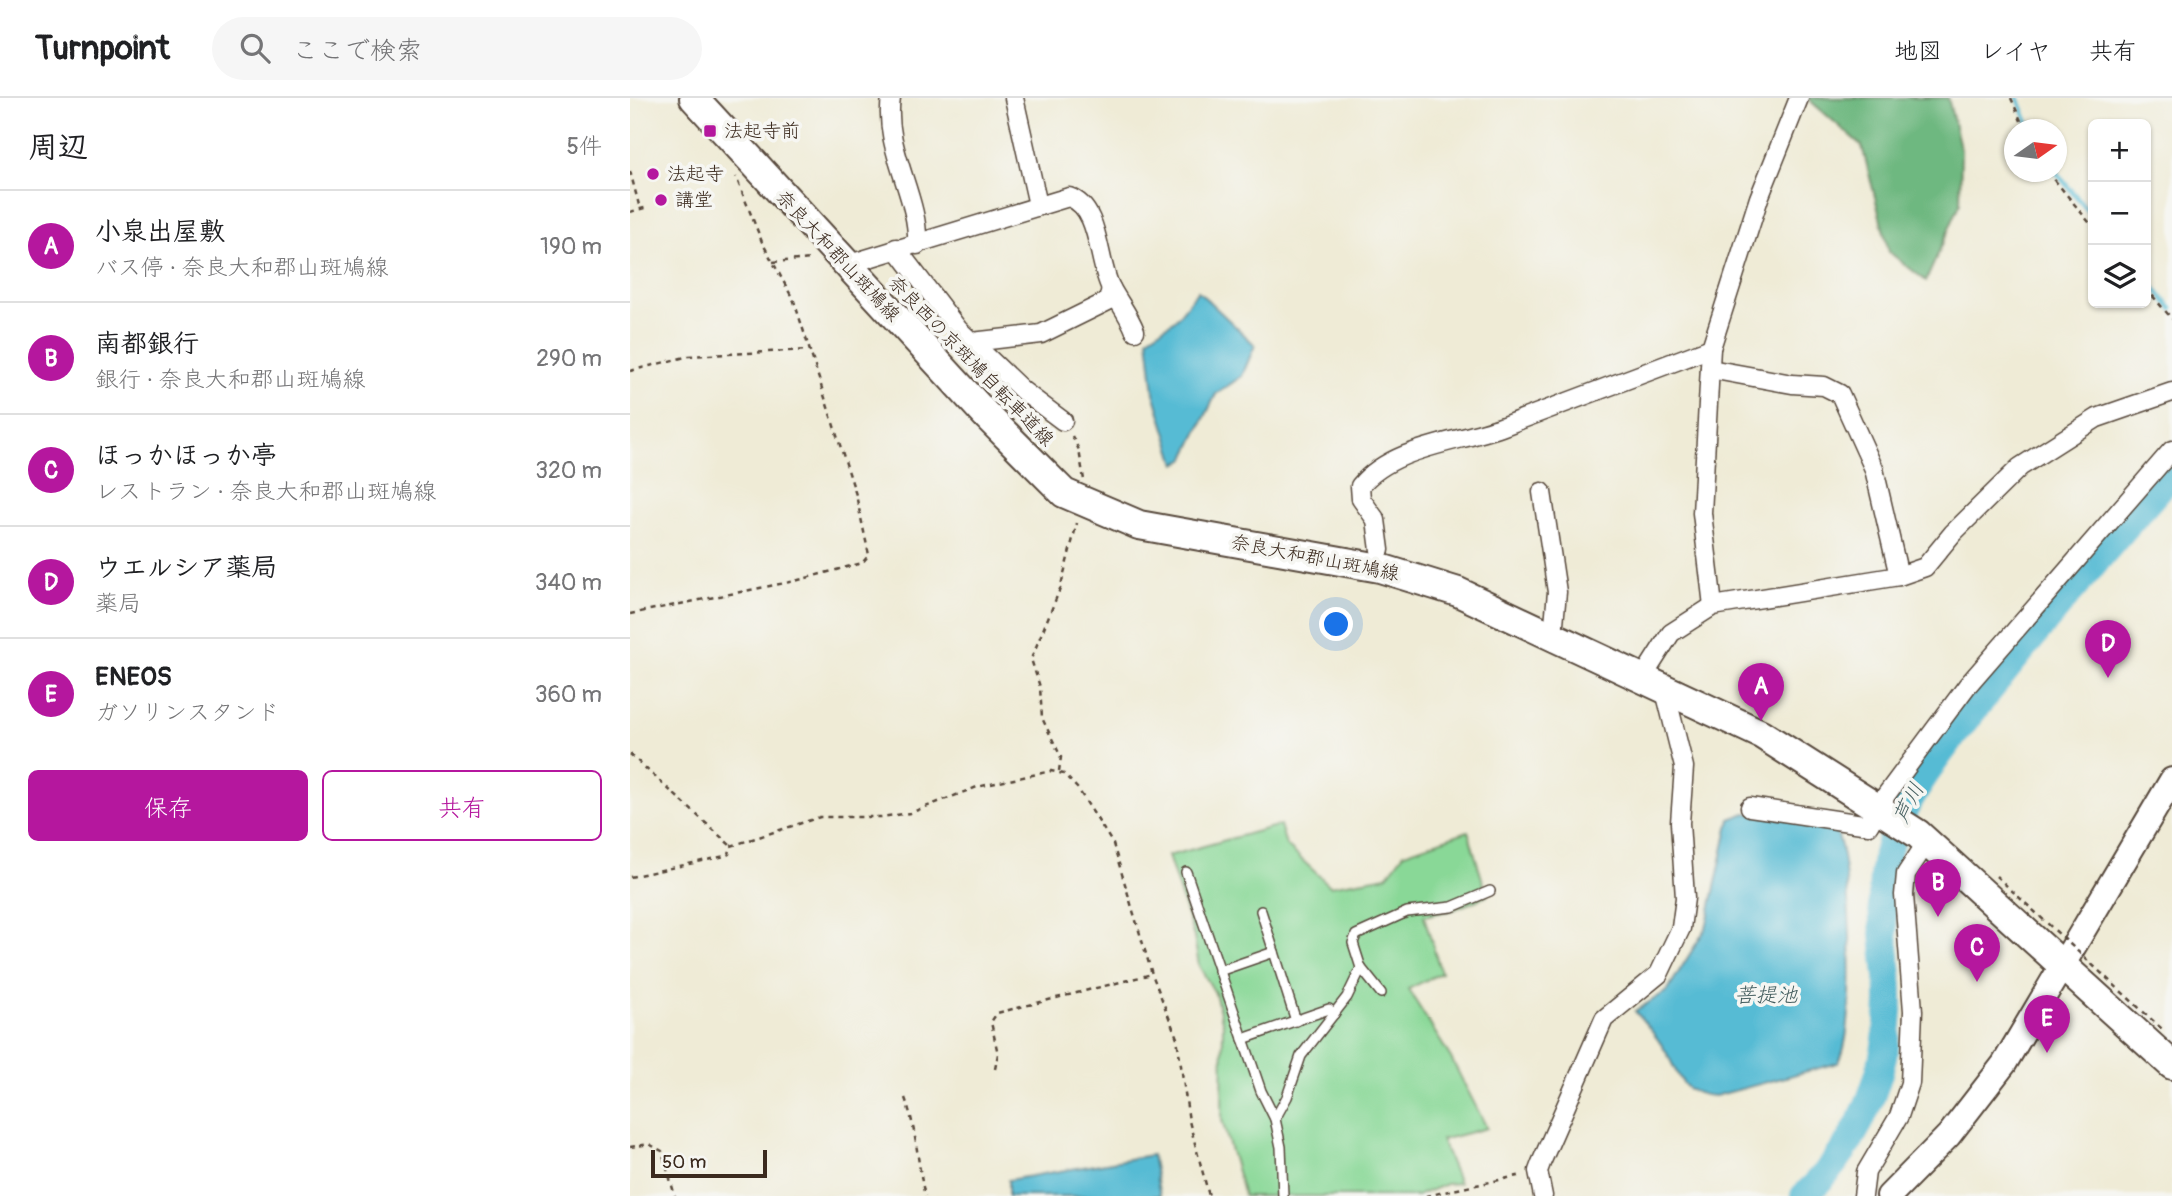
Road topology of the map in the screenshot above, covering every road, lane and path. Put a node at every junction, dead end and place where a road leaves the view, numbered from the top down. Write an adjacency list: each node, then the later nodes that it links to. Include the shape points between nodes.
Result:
1 (694, 98): 17 (main road, 奈良大和郡山斑鳩線)
2 (891, 98): 15 (street, via 892,137)
3 (1014, 98): 10 (street)
4 (1799, 98): 24 (street, via 1759,198)
5 (2011, 98): 6 (path)
6 (2020, 119)
7 (733, 167): 18 (path)
8 (630, 171): 12 (path)
9 (2057, 182): 14 (path)
10 (1038, 205): 15 (street); 19 (street, via 1064,197 1081,204)
11 (648, 207): 12 (path)
12 (640, 209): 13 (path)
13 (630, 212)
14 (2088, 221)
15 (917, 245): 16 (street)
16 (896, 248): 17 (street); 23 (street, via 946,316)
17 (835, 261): 18 (path); 38 (main road, 奈良大和郡山斑鳩線, via 1064,493 1139,525 1380,568 1458,592)
18 (773, 262): 25 (path, via 794,301)
19 (1111, 288): 22 (street); 23 (street, via 1108,301 1041,334)
20 (2151, 294): 21 (path)
21 (2172, 319)
22 (1135, 331)
23 (972, 342): 29 (street, via 1023,391)
24 (1711, 348): 26 (street); 34 (street, via 1372,472 1360,486 1361,499 1376,520)
25 (808, 349): 27 (path, via 689,356); 37 (path, via 856,495 869,548 866,559 795,581)
26 (1710, 369): 35 (street, via 1824,386 1840,394 1874,470); 36 (street, via 1702,513)
27 (630, 371)
28 (2172, 392): 35 (street, via 2097,418 2020,467 1925,566)
29 (1063, 421): 31 (path, via 1079,450)
30 (2172, 450): 44 (street, via 1967,686)
31 (1084, 481)
32 (1542, 492): 38 (street, via 1558,592)
33 (1077, 520): 41 (path, via 1060,589 1031,659 1040,687 1042,718 1061,757)
34 (1381, 550)
35 (1899, 576): 36 (street)
36 (1713, 606): 39 (street, via 1671,633)
37 (630, 614)
38 (1553, 634): 39 (main road, 奈良大和郡山斑鳩線)
39 (1653, 682): 44 (main road, 奈良大和郡山斑鳩線, via 1761,734); 67 (street, via 1684,767 1681,928 1660,974 1604,1019)
40 (630, 754): 46 (path)
41 (1059, 771): 46 (path, via 976,787 894,816 820,817); 56 (path, via 1078,789 1113,844)
42 (2172, 780): 53 (street)
43 (1750, 807): 44 (street, via 1869,825)
44 (1883, 810): 45 (main road, 奈良大和郡山斑鳩線)
45 (1922, 838): 53 (main road, 奈良大和郡山斑鳩線); 75 (street, via 1906,874 1904,895 1913,1011 1910,1083 1899,1116 1866,1171)
46 (731, 846): 49 (path, via 725,856)
47 (1186, 872): 55 (lane)
48 (1996, 876): 60 (path, bridge)
49 (630, 877)
50 (1490, 891): 54 (lane, via 1452,907 1407,912 1356,935 1353,943)
51 (1261, 911): 52 (lane)
52 (1274, 952): 55 (lane); 59 (lane)
53 (2063, 964): 62 (main road, 奈良大和郡山斑鳩線); 68 (street, via 1971,1109)
54 (1361, 968): 57 (lane); 58 (lane)
55 (1219, 971): 61 (lane)
56 (1152, 974): 63 (path, via 998,1013 991,1022 998,1054); 71 (path, via 1177,1038 1189,1121)
57 (1381, 993)
58 (1334, 1014): 59 (lane, via 1329,1009); 65 (lane, via 1301,1056)
59 (1296, 1021): 61 (lane)
60 (2162, 1029)
61 (1243, 1039): 65 (lane)
62 (2172, 1065)
63 (995, 1069)
64 (905, 1098): 70 (path, via 919,1146)
65 (1275, 1119): 72 (lane)
66 (630, 1147): 69 (path, via 649,1144 662,1150)
67 (1538, 1171): 73 (path); 74 (street)
68 (1896, 1193)
69 (675, 1196)
70 (925, 1196)
71 (1209, 1196)
72 (1283, 1196)
73 (1426, 1196)
74 (1543, 1196)
75 (1863, 1196)

